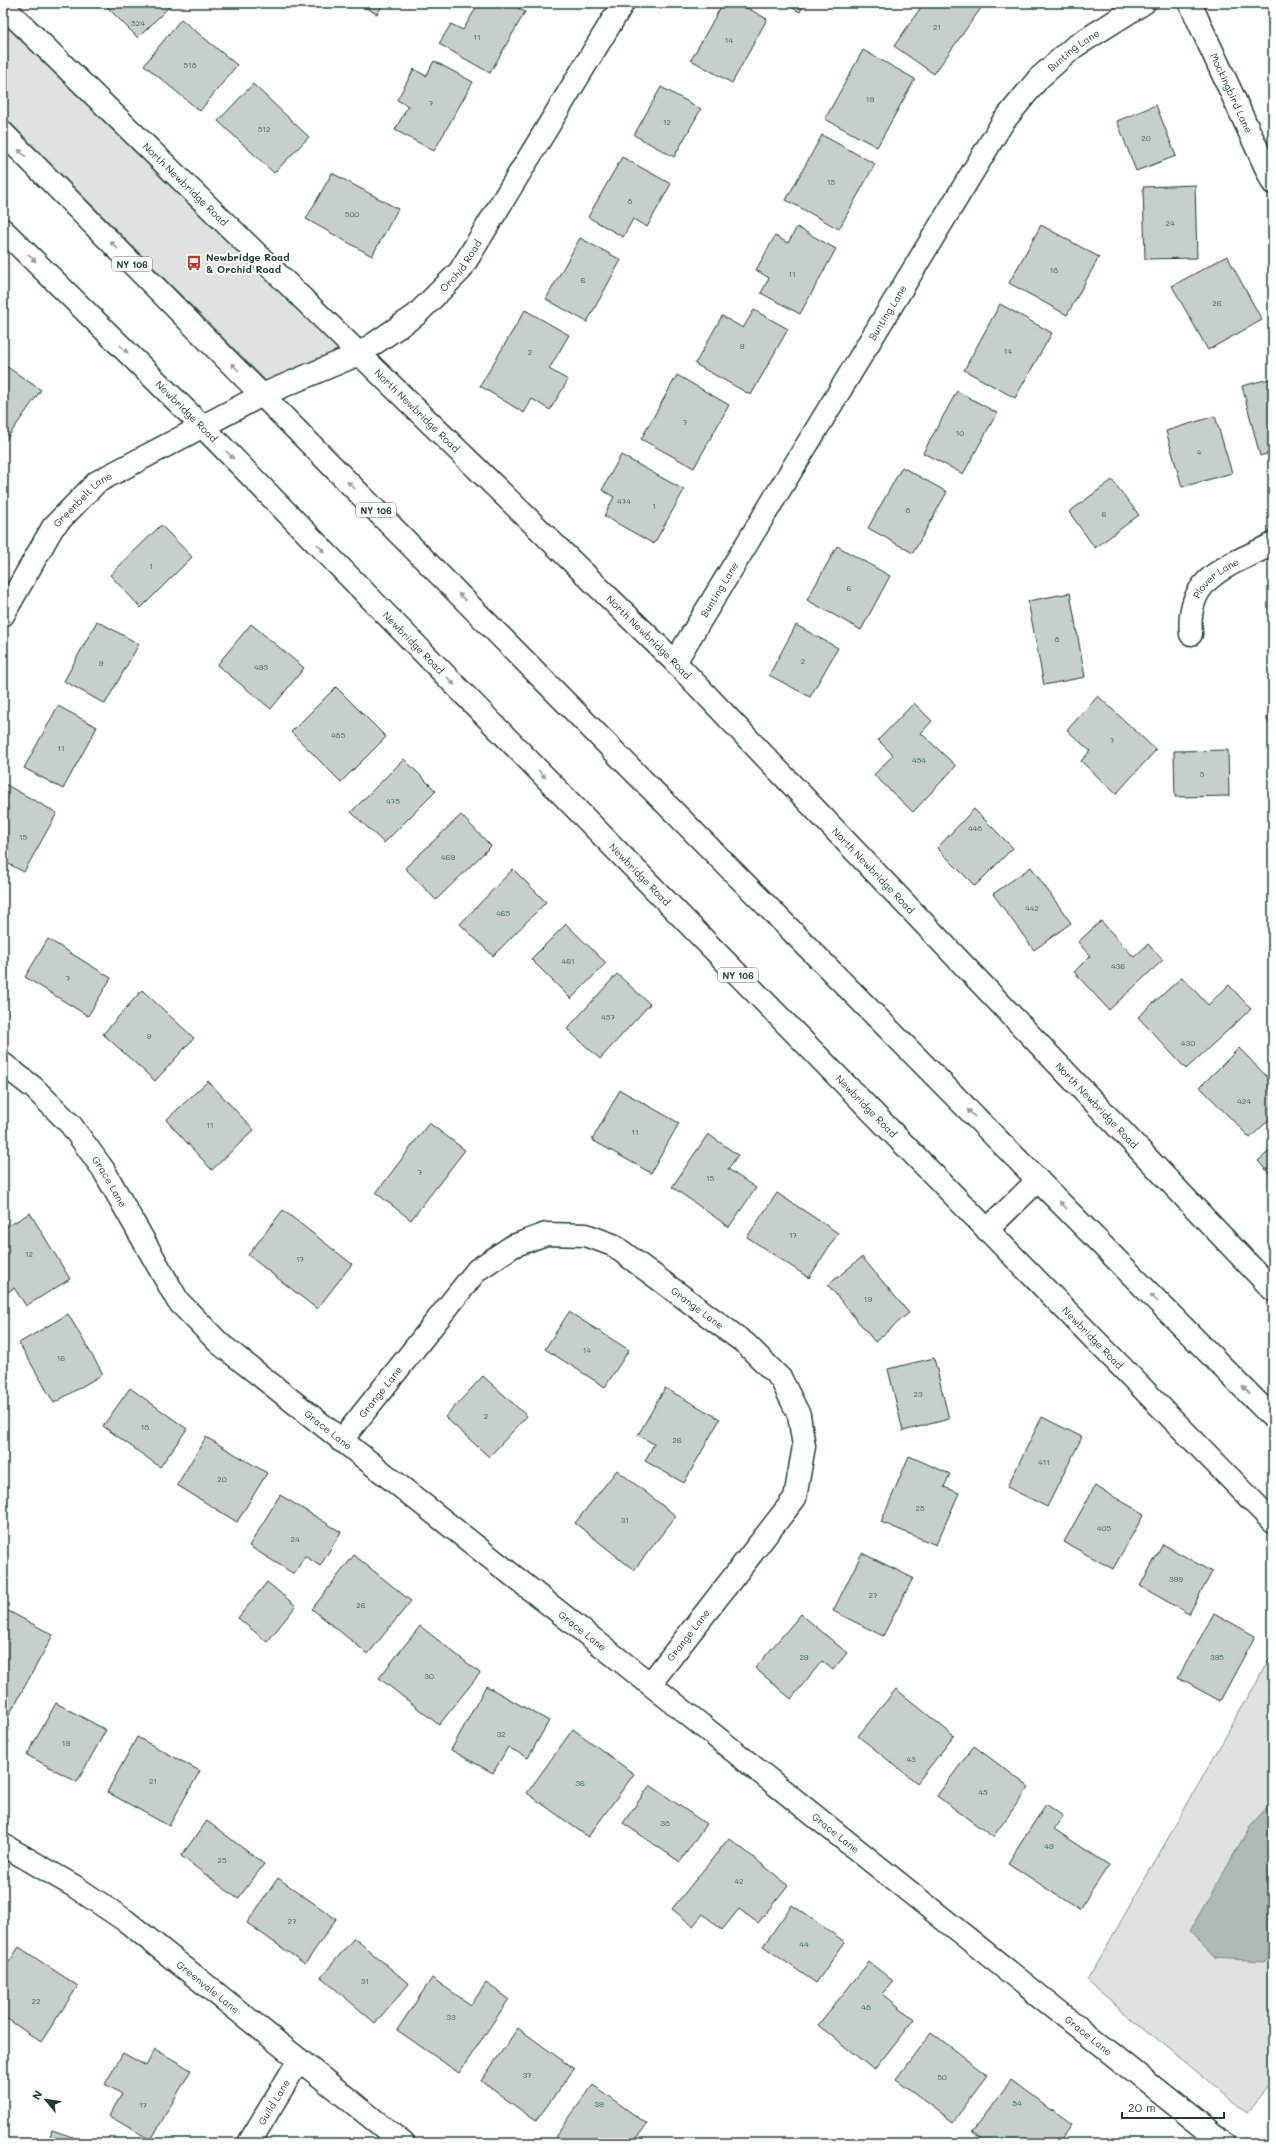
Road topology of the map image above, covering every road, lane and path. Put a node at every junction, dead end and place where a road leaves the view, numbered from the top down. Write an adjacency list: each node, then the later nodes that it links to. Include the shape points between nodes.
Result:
1 (623, 3): 8 (street, Orchid Road, via 460,271 416,315)
2 (1144, 3): 14 (street, Bunting Lane, via 1074,48 1039,78 1003,122)
3 (1190, 3): 6 (street, Mockingbird Lane)
4 (3, 6): 8 (street, North Newbridge Road)
5 (3, 133): 9 (street, NY 106, one-way to 5)
6 (1273, 183)
7 (3, 230): 10 (street, Newbridge Road / NY 106, one-way to 10)
8 (359, 354): 9 (street, Orchid Road); 14 (street, North Newbridge Road)
9 (262, 395): 10 (street, Orchid Road); 16 (street, NY 106, one-way to 9)
10 (203, 427): 12 (street, Greenbelt Lane, via 97,482 53,527); 17 (street, Newbridge Road / NY 106, one-way to 17)
11 (1273, 544): 13 (street, Plover Lane, via 1222,570 1203,585 1192,604 1189,618)
12 (3, 615)
13 (1191, 634)
14 (675, 662): 18 (street, North Newbridge Road)
15 (3, 1064): 20 (street, Grace Lane, via 34,1088 70,1125 103,1169 178,1301 219,1343)
16 (1038, 1180): 17 (street); 19 (street, NY 106, one-way to 16)
17 (987, 1230): 21 (street, Newbridge Road / NY 106)
18 (1273, 1290)
19 (1273, 1418)
20 (341, 1441): 22 (street, Grace Lane); 22 (street, Grange Lane, via 477,1270 513,1246 546,1234 586,1235 613,1245 746,1344 781,1379 799,1415 804,1446 795,1498)
21 (1273, 1522)
22 (650, 1684): 27 (street, Grace Lane)
23 (3, 1845): 24 (street, Greenvale Lane, via 74,1886 126,1921)
24 (299, 2060): 25 (street, Guild Lane); 26 (street, Greenvale Lane)
25 (250, 2143)
26 (403, 2143)
27 (1223, 2143)

